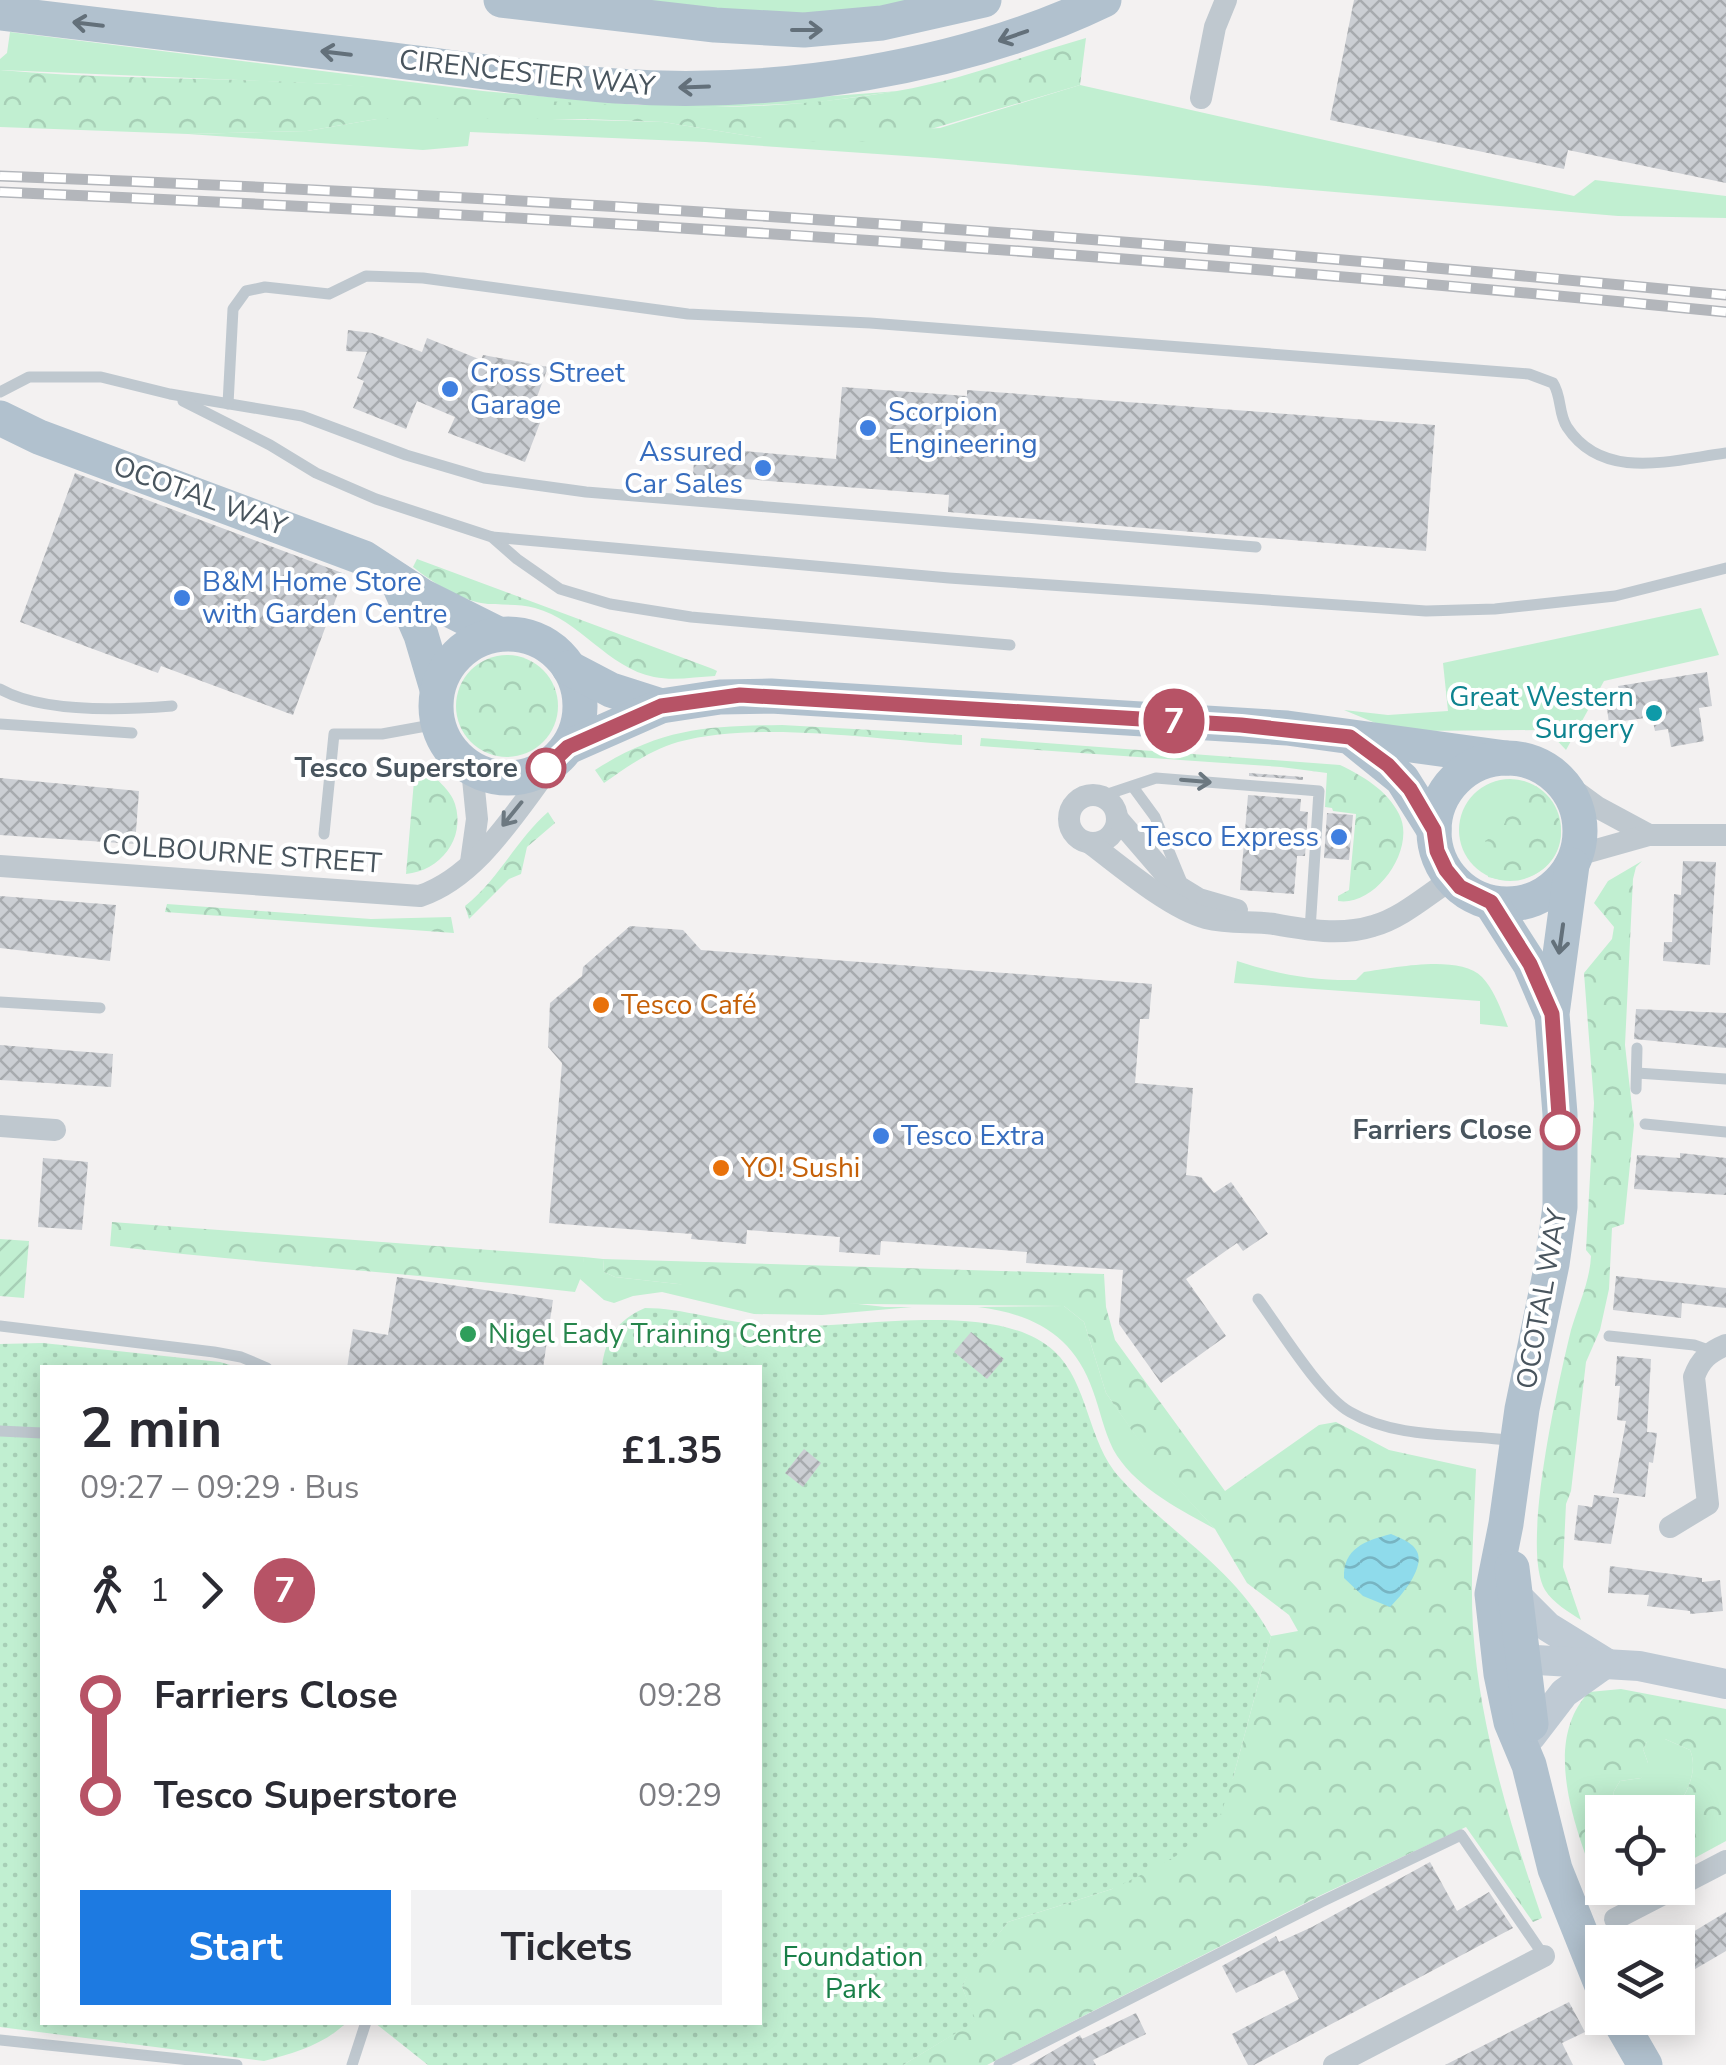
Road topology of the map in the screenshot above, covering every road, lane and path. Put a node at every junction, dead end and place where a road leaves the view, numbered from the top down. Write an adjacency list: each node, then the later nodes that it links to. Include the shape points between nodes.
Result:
1 (501, 0): 2 (main road, one-way to 2, via 804,30 882,23)
2 (984, 0)
3 (1104, 0): 5 (main road, CIRENCESTER WAY, one-way to 5, via 1015,36 922,62 763,84 673,88 562,81)
4 (1226, 0): 6 (street)
5 (0, 13)
6 (1200, 98)
7 (0, 392): 8 (lane, via 29,376 58,376 101,377)
8 (170, 394): 9 (lane); 12 (lane, via 316,474)
9 (228, 404): 11 (lane, via 233,310 246,291 329,294 376,276 688,314 1529,374 1553,383 1568,428 1599,456 1632,464); 13 (lane, via 302,416 406,455 501,480)
10 (0, 418): 15 (main road, OCOTAL WAY, via 364,558)
11 (1726, 453)
12 (492, 536): 14 (lane, via 949,578 1426,611 1615,596); 17 (lane, via 560,588 610,604)
13 (1256, 547)
14 (1726, 568)
15 (396, 580): 16 (main road, OCOTAL WAY); 20 (main road)
16 (498, 634): 18 (main road, via 539,641); 20 (main road, via 459,652)
17 (1010, 645)
18 (570, 668): 22 (main road); 27 (main road, via 580,704)
19 (0, 689): 21 (lane, via 44,703)
20 (437, 689): 24 (main road)
21 (172, 706)
22 (661, 706): 26 (main road, via 771,696); 27 (main road)
23 (0, 724): 25 (lane)
24 (437, 724): 29 (main road, via 450,750); 35 (lane, via 334,734)
25 (132, 733)
26 (1350, 737): 28 (main road); 34 (main road, via 1402,778)
27 (561, 755): 29 (main road, via 535,774 514,778); 41 (street, COLBOURNE STREET, one-way to 41)
28 (1506, 758): 30 (main road, via 1535,764); 34 (main road, via 1476,765 1452,783)
29 (472, 769): 41 (street, via 477,820)
30 (1560, 780): 36 (street); 39 (main road, via 1579,817)
31 (1133, 787): 32 (lane); 43 (lane, via 1155,817); 46 (lane, one-way to 46, via 1156,778 1318,791)
32 (1102, 796): 33 (street); 38 (street, via 1080,798 1070,810 1072,832)
33 (1118, 818): 38 (street, via 1110,837); 43 (street)
34 (1434, 830): 42 (main road, via 1440,861)
35 (324, 834)
36 (1649, 834): 37 (street); 39 (street)
37 (1726, 835)
38 (1090, 844): 45 (street, via 1186,911 1233,924)
39 (1575, 860): 44 (main road, via 1555,886 1533,900); 49 (main road, OCOTAL WAY, one-way to 49)
40 (0, 866): 41 (street, COLBOURNE STREET, via 405,896 437,890)
41 (470, 866)
42 (1452, 879): 44 (main road); 46 (street, via 1375,926)
43 (1186, 892): 45 (street)
44 (1491, 902): 49 (main road, OCOTAL WAY)
45 (1263, 923): 46 (street)
46 (1310, 930)
47 (0, 1002): 48 (lane)
48 (100, 1008)
49 (1552, 1014): 65 (main road, OCOTAL WAY, via 1560,1207)
50 (1637, 1048): 51 (lane)
51 (1636, 1073): 52 (lane); 53 (lane)
52 (1726, 1079)
53 (1636, 1089)
54 (1645, 1124): 57 (lane)
55 (0, 1126): 56 (street)
56 (56, 1130)
57 (1726, 1132)
58 (1258, 1300): 65 (lane, via 1350,1412 1411,1432)
59 (0, 1326): 62 (lane, via 241,1356)
60 (1609, 1336): 61 (lane)
61 (1718, 1348): 66 (street, via 1698,1367 1693,1390)
62 (260, 1365)
63 (0, 1430): 64 (lane)
64 (40, 1433)
65 (1516, 1441): 67 (main road, OCOTAL WAY)
66 (1717, 1508): 68 (street)
67 (1506, 1524): 69 (main road, OCOTAL WAY); 70 (main road, OCOTAL WAY, via 1492,1594)
68 (1670, 1527)
69 (1515, 1594): 70 (main road, OCOTAL WAY); 71 (street, via 1548,1627)
70 (1512, 1659): 71 (street); 73 (main road, OCOTAL WAY, via 1511,1722)
71 (1606, 1663): 72 (street); 73 (street, via 1564,1693)
72 (1726, 1684)
73 (1530, 1750): 78 (main road, OCOTAL WAY, via 1555,1870)
74 (1724, 1867): 75 (street)
75 (1695, 1879)
76 (1629, 1905): 77 (street)
77 (1614, 1919)
78 (1585, 1944)
79 (1544, 1956): 85 (lane, via 1461,1835); 86 (street)
80 (365, 2025): 84 (lane)
81 (1628, 2035): 87 (main road)
82 (0, 2040): 83 (lane)
83 (237, 2065)
84 (352, 2065)
85 (999, 2065)
86 (1334, 2065)
87 (1645, 2065)

